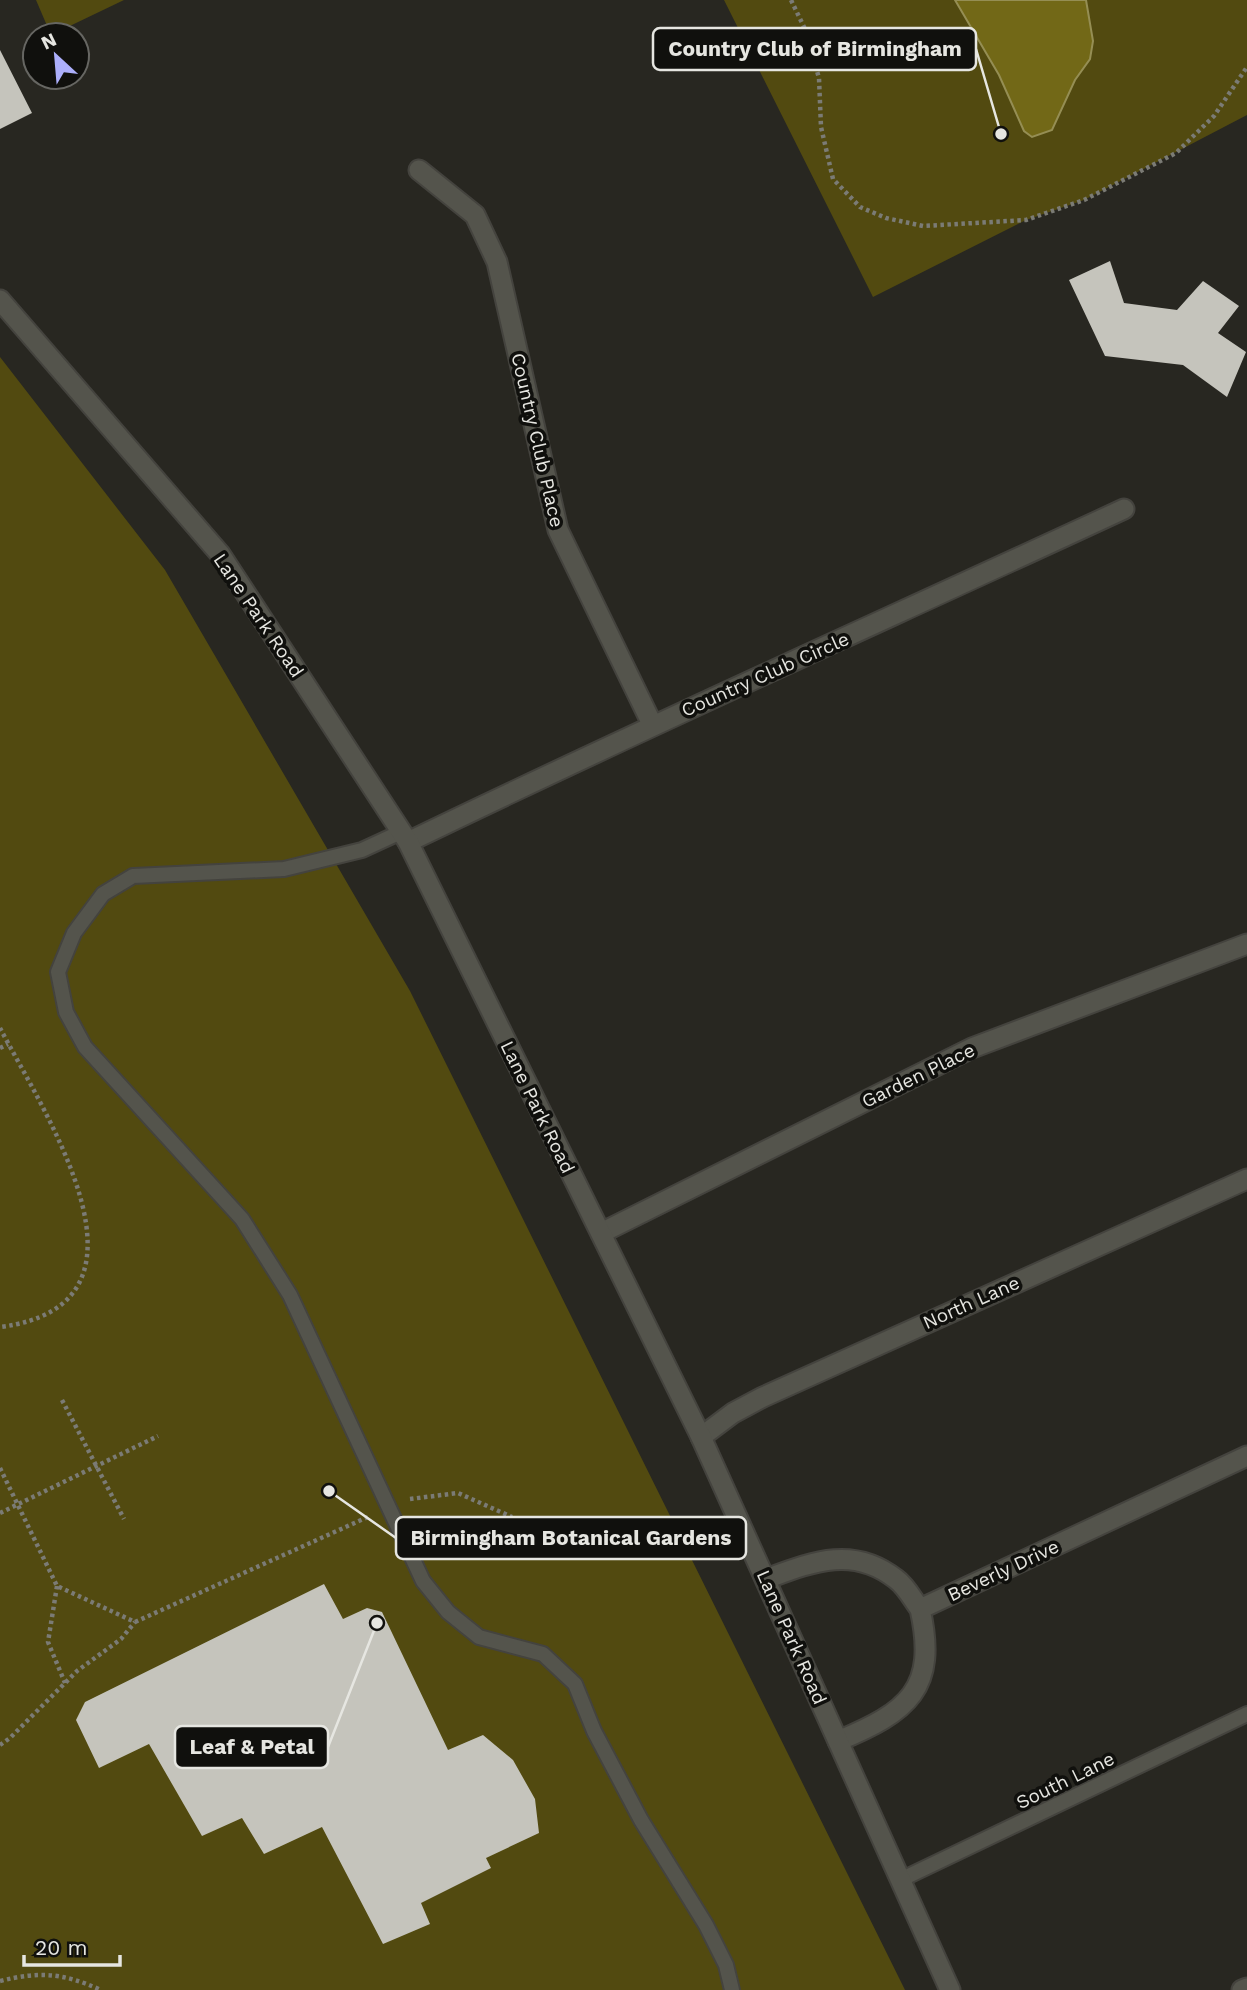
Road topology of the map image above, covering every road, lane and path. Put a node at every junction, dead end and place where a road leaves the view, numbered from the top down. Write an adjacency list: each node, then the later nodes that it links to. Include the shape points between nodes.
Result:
1 (791, 0): 2 (path, via 819,78 821,127 833,179 860,207 923,226 1026,220 1084,200 1176,153 1214,116)
2 (1247, 67)
3 (419, 170): 6 (street, Country Club Place, via 475,215 497,262 558,530)
4 (0, 300): 7 (street, Lane Park Road, via 220,554)
5 (1124, 509): 6 (street, Country Club Circle)
6 (652, 724): 7 (street, Country Club Circle)
7 (404, 837): 13 (street, Lane Park Road); 22 (lane, via 284,869 133,876 103,894 74,933 58,972 66,1012 85,1047 242,1219 290,1295)
8 (1247, 944): 13 (street, Garden Place, via 972,1048)
9 (0, 1028): 10 (path)
10 (8, 1044): 11 (path); 14 (path, via 69,1160 89,1252 80,1286 63,1305 24,1324)
11 (0, 1048)
12 (1247, 1179): 17 (street, North Lane, via 763,1397)
13 (601, 1234): 17 (street, Lane Park Road)
14 (0, 1327)
15 (62, 1400): 19 (path)
16 (158, 1436): 19 (path)
17 (701, 1437): 26 (street, Lane Park Road)
18 (1247, 1456): 28 (street, Beverly Drive)
19 (96, 1466): 21 (path); 25 (path)
20 (0, 1468): 21 (path)
21 (18, 1504): 23 (path); 27 (path)
22 (389, 1508): 24 (path, via 413,1498 458,1493); 29 (path); 38 (lane, via 423,1581 447,1612 480,1637 543,1654 575,1684 641,1820 706,1925 726,1965)
23 (0, 1513)
24 (512, 1517)
25 (124, 1519)
26 (766, 1579): 28 (street, via 816,1561 862,1559 897,1580); 32 (street, Lane Park Road)
27 (57, 1586): 29 (path); 30 (path, via 48,1642)
28 (920, 1609): 32 (street, via 927,1641 924,1677 903,1704 879,1724)
29 (135, 1622): 30 (path, via 121,1639)
30 (65, 1683): 33 (path)
31 (1247, 1714): 34 (lane, South Lane)
32 (838, 1741): 34 (street, Lane Park Road)
33 (0, 1745)
34 (900, 1880): 39 (street, Lane Park Road)
35 (0, 1981): 37 (path, via 26,1974 64,1975)
36 (1247, 1988): 40 (street)
37 (101, 1990)
38 (732, 1990)
39 (950, 1990)
40 (1242, 1990)

